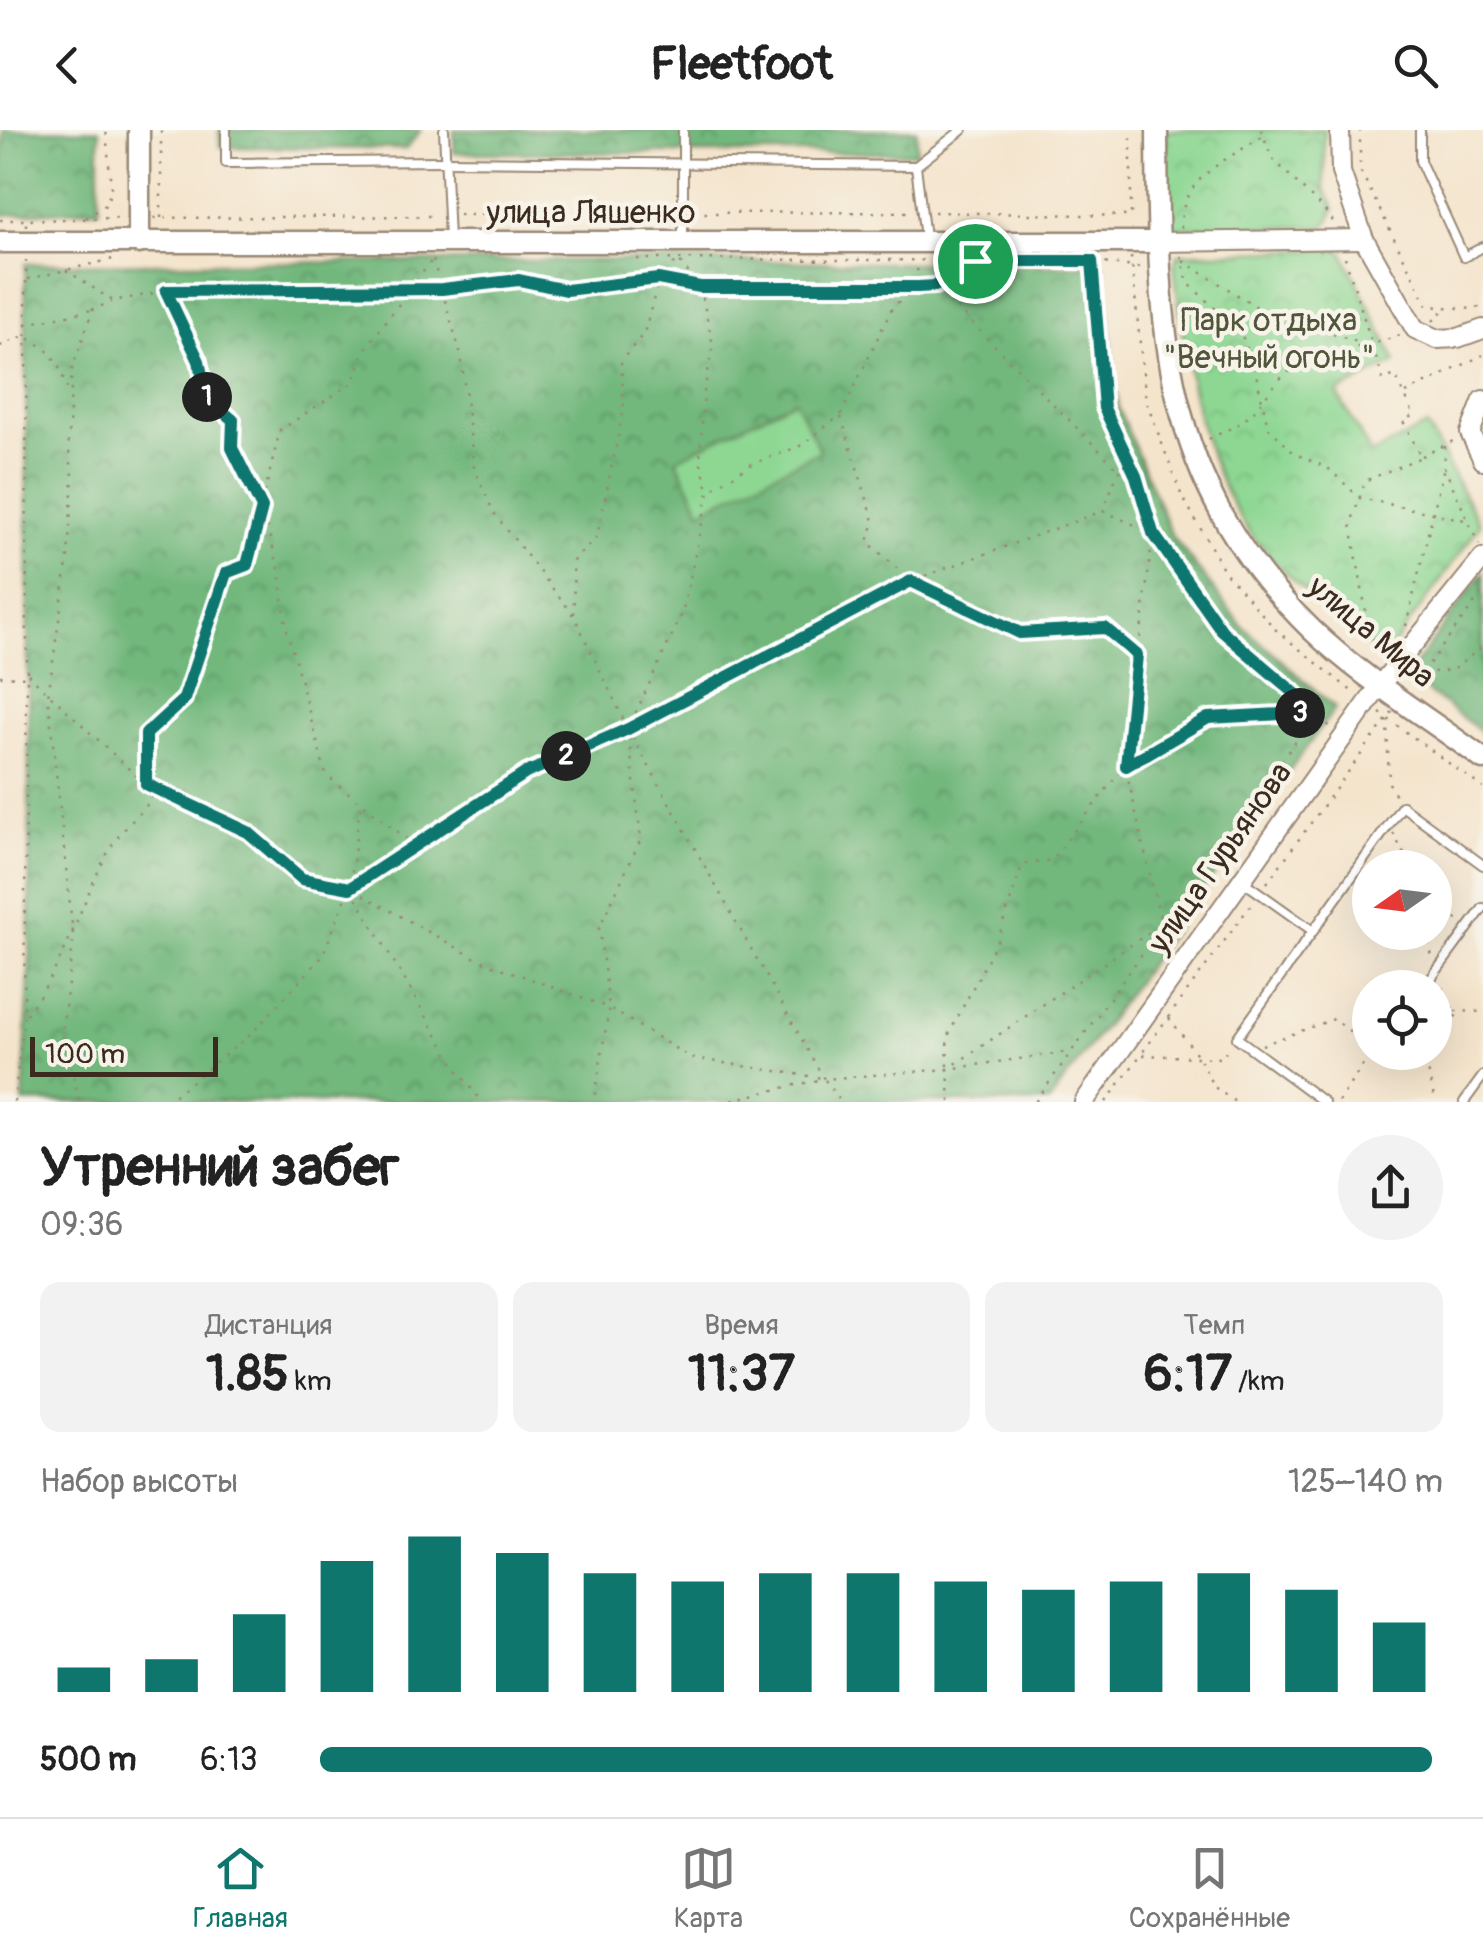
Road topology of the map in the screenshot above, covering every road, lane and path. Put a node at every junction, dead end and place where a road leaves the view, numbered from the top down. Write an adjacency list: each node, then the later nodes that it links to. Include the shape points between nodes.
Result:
1 (106, 130): 19 (path, via 107,204)
2 (140, 130): 27 (main road)
3 (161, 130): 18 (path)
4 (226, 130): 14 (lane, via 226,162)
5 (444, 130): 14 (lane)
6 (683, 130): 15 (lane)
7 (962, 130): 16 (lane)
8 (1157, 130): 26 (main road, улица Мира)
9 (1264, 130): 13 (path)
10 (1340, 130): 22 (street, via 1341,172)
11 (1360, 130): 46 (path, via 1360,170 1428,306)
12 (1420, 130): 29 (lane, via 1420,161 1464,257)
13 (1262, 137): 17 (path, via 1193,184); 23 (path, via 1272,158 1331,217)
14 (445, 161): 15 (lane); 28 (lane)
15 (682, 163): 16 (lane); 30 (lane)
16 (916, 166): 25 (lane)
17 (1181, 206)
18 (161, 218)
19 (84, 219)
20 (0, 220): 21 (path)
21 (26, 220)
22 (1364, 239): 23 (street, улица Ляшенко); 49 (street, via 1416,329 1437,338)
23 (1340, 240): 26 (street, улица Ляшенко); 52 (path)
24 (0, 242): 27 (main road, улица Ляшенко)
25 (926, 242): 26 (main road, улица Ляшенко); 30 (main road, улица Ляшенко)
26 (1158, 242): 85 (main road, улица Мира, via 1166,350 1184,432 1208,491 1273,587 1313,631)
27 (139, 243): 28 (main road, улица Ляшенко)
28 (450, 243): 30 (main road, улица Ляшенко)
29 (1483, 247)
30 (681, 251): 32 (path); 35 (path); 38 (path); 40 (path)
31 (121, 258): 37 (path)
32 (622, 260)
33 (975, 261): 34 (path); 35 (path); 39 (path)
34 (1092, 261): 36 (path); 66 (path, via 1104,408)
35 (917, 263): 41 (path)
36 (1131, 267)
37 (66, 270): 45 (path); 48 (path, via 26,280)
38 (658, 279): 40 (path); 43 (path, via 566,290 519,280); 77 (path, via 644,333 621,361 624,408 598,537 573,561)
39 (935, 286): 41 (path); 65 (path)
40 (700, 287): 41 (path); 67 (path, via 713,344 700,460)
41 (918, 287): 58 (path, via 893,306)
42 (412, 289): 43 (path); 43 (path, via 432,259); 44 (path); 69 (path, via 362,352 354,382 280,430)
43 (442, 289): 77 (path, via 461,355 474,468 494,513)
44 (166, 291): 45 (path); 69 (path, via 199,361 207,398 233,420 232,448)
45 (113, 301): 47 (path)
46 (1483, 305)
47 (92, 309): 48 (path); 55 (path)
48 (26, 324): 50 (path)
49 (1483, 329)
50 (24, 336): 51 (path); 55 (path, via 46,347); 83 (path)
51 (0, 346)
52 (1372, 346): 54 (path, via 1383,380 1396,374); 56 (path, via 1306,362); 56 (path, via 1265,312 1181,260 1188,282 1241,333)
53 (1483, 356): 54 (path)
54 (1405, 394): 62 (path, via 1414,416 1402,421)
55 (70, 397): 86 (path, via 68,558)
56 (1260, 398): 60 (path, via 1246,420); 68 (path, via 1268,427)
57 (1481, 403): 59 (street)
58 (841, 415): 67 (path, via 800,446); 75 (path, via 874,521 868,542)
59 (1470, 432): 61 (path); 63 (street)
60 (1198, 443)
61 (1446, 446): 62 (path); 64 (path)
62 (1421, 457): 68 (path, via 1365,481)
63 (1483, 460)
64 (1444, 467): 71 (path); 72 (path)
65 (1118, 470): 66 (path); 70 (path)
66 (1136, 476): 73 (path)
67 (708, 491): 90 (path, via 682,614)
68 (1360, 498): 71 (path); 81 (path, via 1351,524 1368,624 1378,650)
69 (262, 508): 95 (path, via 247,565 226,573 184,699 146,734); 96 (path, via 326,776)
70 (1103, 510): 73 (path); 75 (path)
71 (1433, 513): 72 (path); 78 (path)
72 (1466, 520): 74 (path)
73 (1153, 533): 80 (path); 88 (path, via 1222,631)
74 (1483, 554): 81 (street, улица Гурьянова)
75 (911, 581): 80 (path, via 1020,633 1105,628); 90 (path)
76 (1483, 592): 82 (path)
77 (574, 616): 90 (path)
78 (1404, 636)
79 (1483, 646): 82 (path, via 1453,670)
80 (1137, 655): 94 (path)
81 (1400, 660): 82 (path); 85 (street, улица Гурьянова)
82 (1422, 674): 87 (path)
83 (27, 675): 84 (path); 86 (path); 115 (path)
84 (0, 676)
85 (1382, 684): 87 (main road, улица Мира); 91 (street, улица Гурьянова)
86 (48, 696): 95 (path); 110 (path)
87 (1402, 699): 89 (path); 93 (main road, улица Мира)
88 (1317, 712): 91 (path); 94 (path, via 1208,718); 108 (path)
89 (1387, 718): 92 (path); 97 (path, via 1389,783)
90 (628, 729): 99 (path, via 526,773); 112 (path, via 641,839 600,928); 127 (path)
91 (1342, 740): 92 (path); 102 (street, улица Гурьянова)
92 (1358, 758): 104 (path)
93 (1483, 759)
94 (1126, 766): 108 (path); 123 (path, via 1052,860 1022,865 998,939 947,1038)
95 (146, 784): 103 (path, via 248,832 302,879); 110 (path, via 151,800 108,851)
96 (361, 805): 99 (path); 103 (path)
97 (1402, 806): 98 (lane); 101 (lane)
98 (1388, 825): 100 (path); 109 (lane)
99 (417, 847): 103 (path)
100 (1401, 850)
101 (1483, 865)
102 (1241, 880): 104 (lane); 137 (street, улица Гурьянова)
103 (350, 888): 112 (path, via 478,959); 130 (path, via 322,957 251,1034); 131 (path)
104 (1260, 893): 109 (lane); 116 (path)
105 (1483, 908): 107 (lane)
106 (1452, 918): 107 (path)
107 (1473, 921): 111 (lane)
108 (1161, 924): 120 (path); 123 (path)
109 (1314, 932): 118 (lane)
110 (73, 936): 115 (path); 129 (path, via 62,1033)
111 (1437, 970)
112 (609, 1008): 127 (path, via 691,1058); 132 (path)
113 (1454, 1012): 114 (path)
114 (1483, 1012)
115 (24, 1016): 128 (path)
116 (1168, 1017): 121 (path); 122 (path)
117 (1352, 1033): 119 (path, via 1334,1020)
118 (1237, 1038): 119 (lane); 122 (path, via 1221,1058)
119 (1251, 1049): 140 (lane)
120 (1070, 1052): 123 (path); 136 (path)
121 (1140, 1055): 122 (path); 138 (path)
122 (1199, 1057): 139 (path, via 1213,1086)
123 (948, 1069): 127 (path); 135 (path)
124 (1363, 1070): 141 (path)
125 (1428, 1070): 142 (path)
126 (1483, 1076): 143 (lane)
127 (824, 1079): 133 (path); 134 (path)
128 (14, 1102)
129 (80, 1102)
130 (166, 1102)
131 (482, 1102)
132 (594, 1102)
133 (722, 1102)
134 (841, 1102)
135 (950, 1102)
136 (1034, 1102)
137 (1084, 1102)
138 (1106, 1102)
139 (1234, 1102)
140 (1324, 1102)
141 (1338, 1102)
142 (1435, 1102)
143 (1464, 1102)

